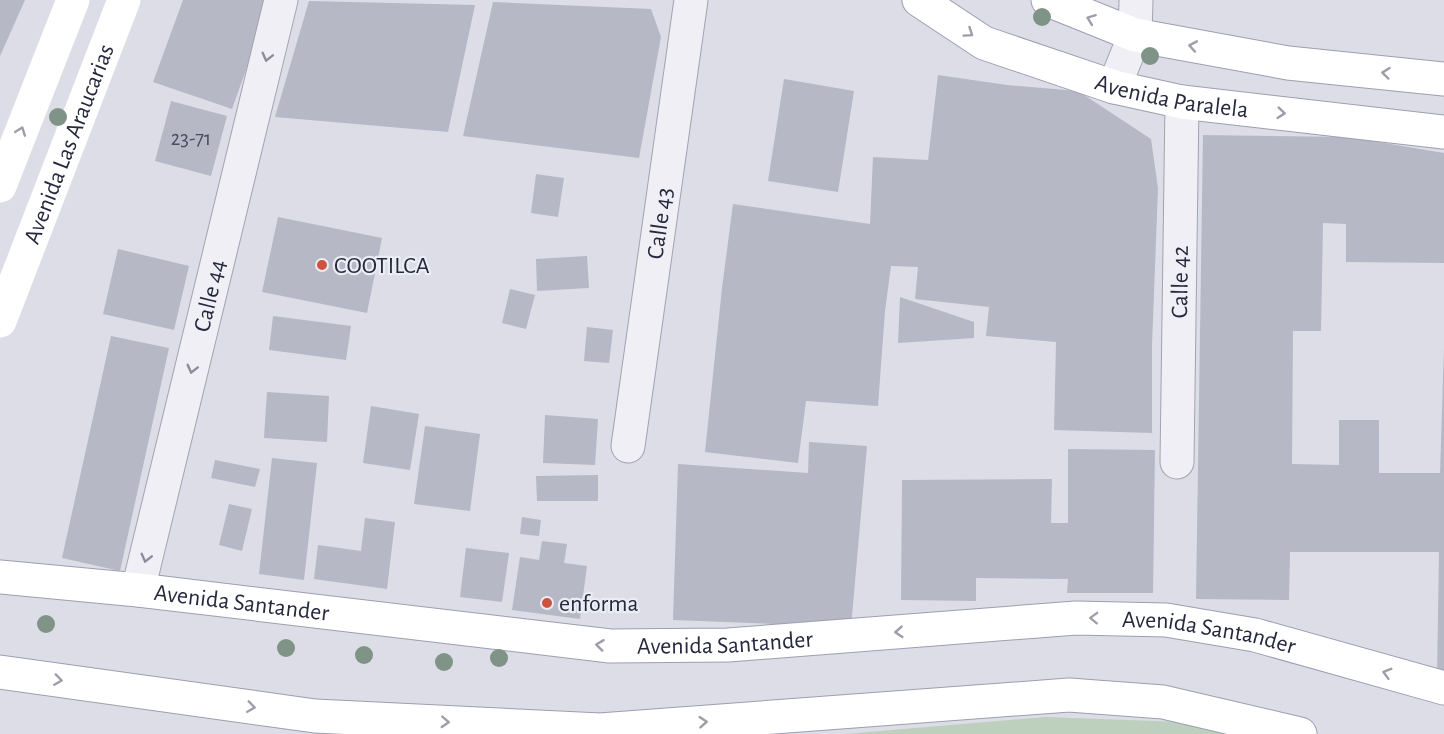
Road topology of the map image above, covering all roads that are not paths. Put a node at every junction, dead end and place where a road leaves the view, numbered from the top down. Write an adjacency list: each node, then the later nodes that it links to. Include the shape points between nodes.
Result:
1 (73, 0): 14 (main road, Avenida Las Araucarias, one-way to 1)
2 (124, 0): 16 (main road, Avenida Las Araucarias)
3 (281, 0): 21 (street, Calle 44, one-way to 21)
4 (691, 0): 18 (street, Calle 43)
5 (905, 0): 6 (street)
6 (920, 0): 11 (main road, Avenida Paralela, one-way to 11, via 984,43)
7 (1048, 0): 9 (main road, one-way to 7)
8 (1136, 0): 9 (street)
9 (1135, 35): 10 (main road, one-way to 9, via 1288,63); 11 (street)
10 (1444, 79)
11 (1114, 87): 12 (main road, Avenida Paralela)
12 (1182, 102): 13 (main road, Avenida Paralela, one-way to 13); 19 (street, Calle 42)
13 (1444, 132)
14 (0, 186)
15 (0, 241): 16 (main road)
16 (19, 268): 17 (main road, Avenida Las Araucarias)
17 (0, 321)
18 (628, 446)
19 (1177, 462)
20 (0, 577): 21 (main road, Avenida Santander)
21 (138, 590): 23 (main road, Avenida Santander, one-way to 21, via 1255,635 1166,620 1076,618 728,645 610,646)
22 (0, 672): 24 (main road, one-way to 24)
23 (1444, 688)
24 (313, 725): 25 (main road, one-way to 25, via 600,730 1069,694 1163,702)
25 (1300, 734)

